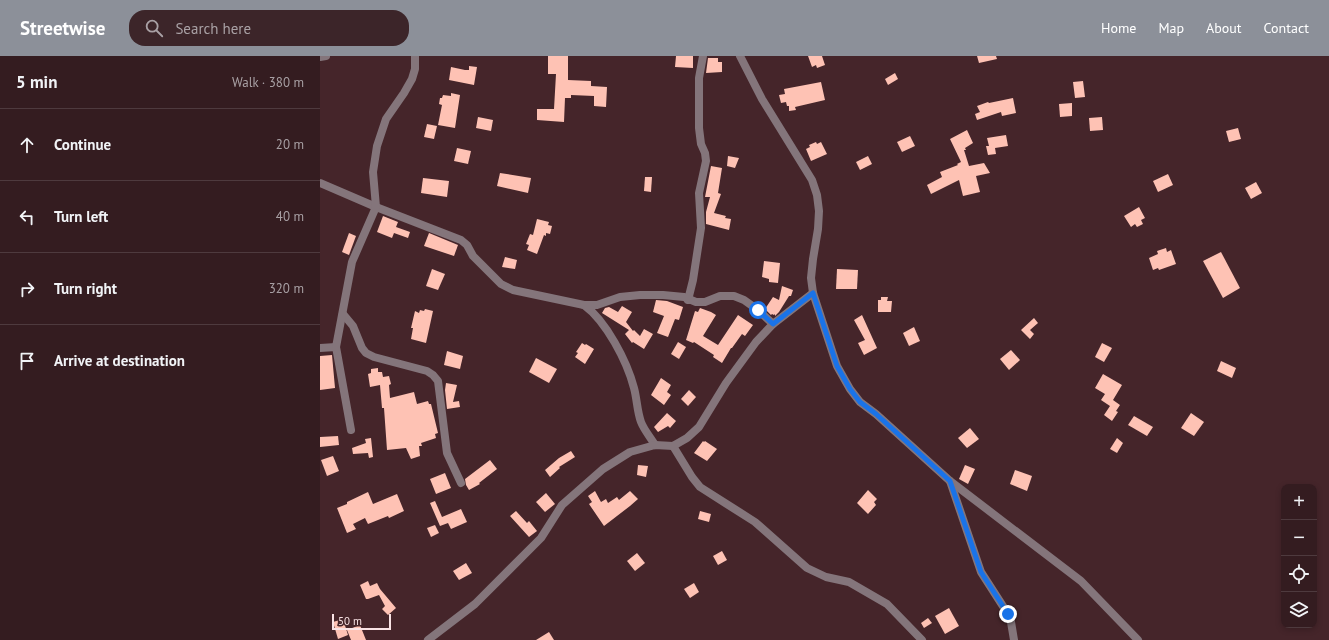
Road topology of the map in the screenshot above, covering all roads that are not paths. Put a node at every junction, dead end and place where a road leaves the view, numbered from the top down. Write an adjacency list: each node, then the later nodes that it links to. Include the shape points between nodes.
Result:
1 (326, 56): 5 (street)
2 (415, 56): 7 (street, via 412,79 386,119 376,146 373,172)
3 (703, 56): 9 (street, via 699,78 699,128 706,161 699,193 701,228)
4 (740, 56): 8 (street, via 762,99 812,180 817,195 819,211 811,278)
5 (320, 57)
6 (320, 183): 7 (street)
7 (376, 207): 10 (street, via 461,240 501,284 513,290); 11 (street, via 352,262)
8 (813, 293): 12 (street); 18 (street, via 837,366 850,389 860,402)
9 (688, 300): 10 (street, via 684,297 663,295 640,296 620,297 596,305); 12 (street, via 705,302 720,296 734,296 758,310)
10 (584, 305): 16 (street, via 602,321 624,362 634,388 641,423)
11 (343, 314): 13 (street); 19 (street, via 353,326 366,353 427,371 438,381 446,453)
12 (773, 324): 17 (street, via 756,342 726,383 699,427)
13 (336, 347): 14 (street); 15 (street)
14 (320, 348)
15 (350, 430)
16 (655, 445): 17 (street); 20 (street, via 630,452 603,469 562,505 541,538 475,604)
17 (673, 446): 21 (street, via 700,488 754,522 807,568 826,577 849,582 887,604)
18 (950, 481): 22 (street, via 981,572 1008,614); 23 (street, via 1082,581)
19 (461, 482)
20 (428, 640)
21 (922, 640)
22 (1014, 640)
23 (1138, 640)

